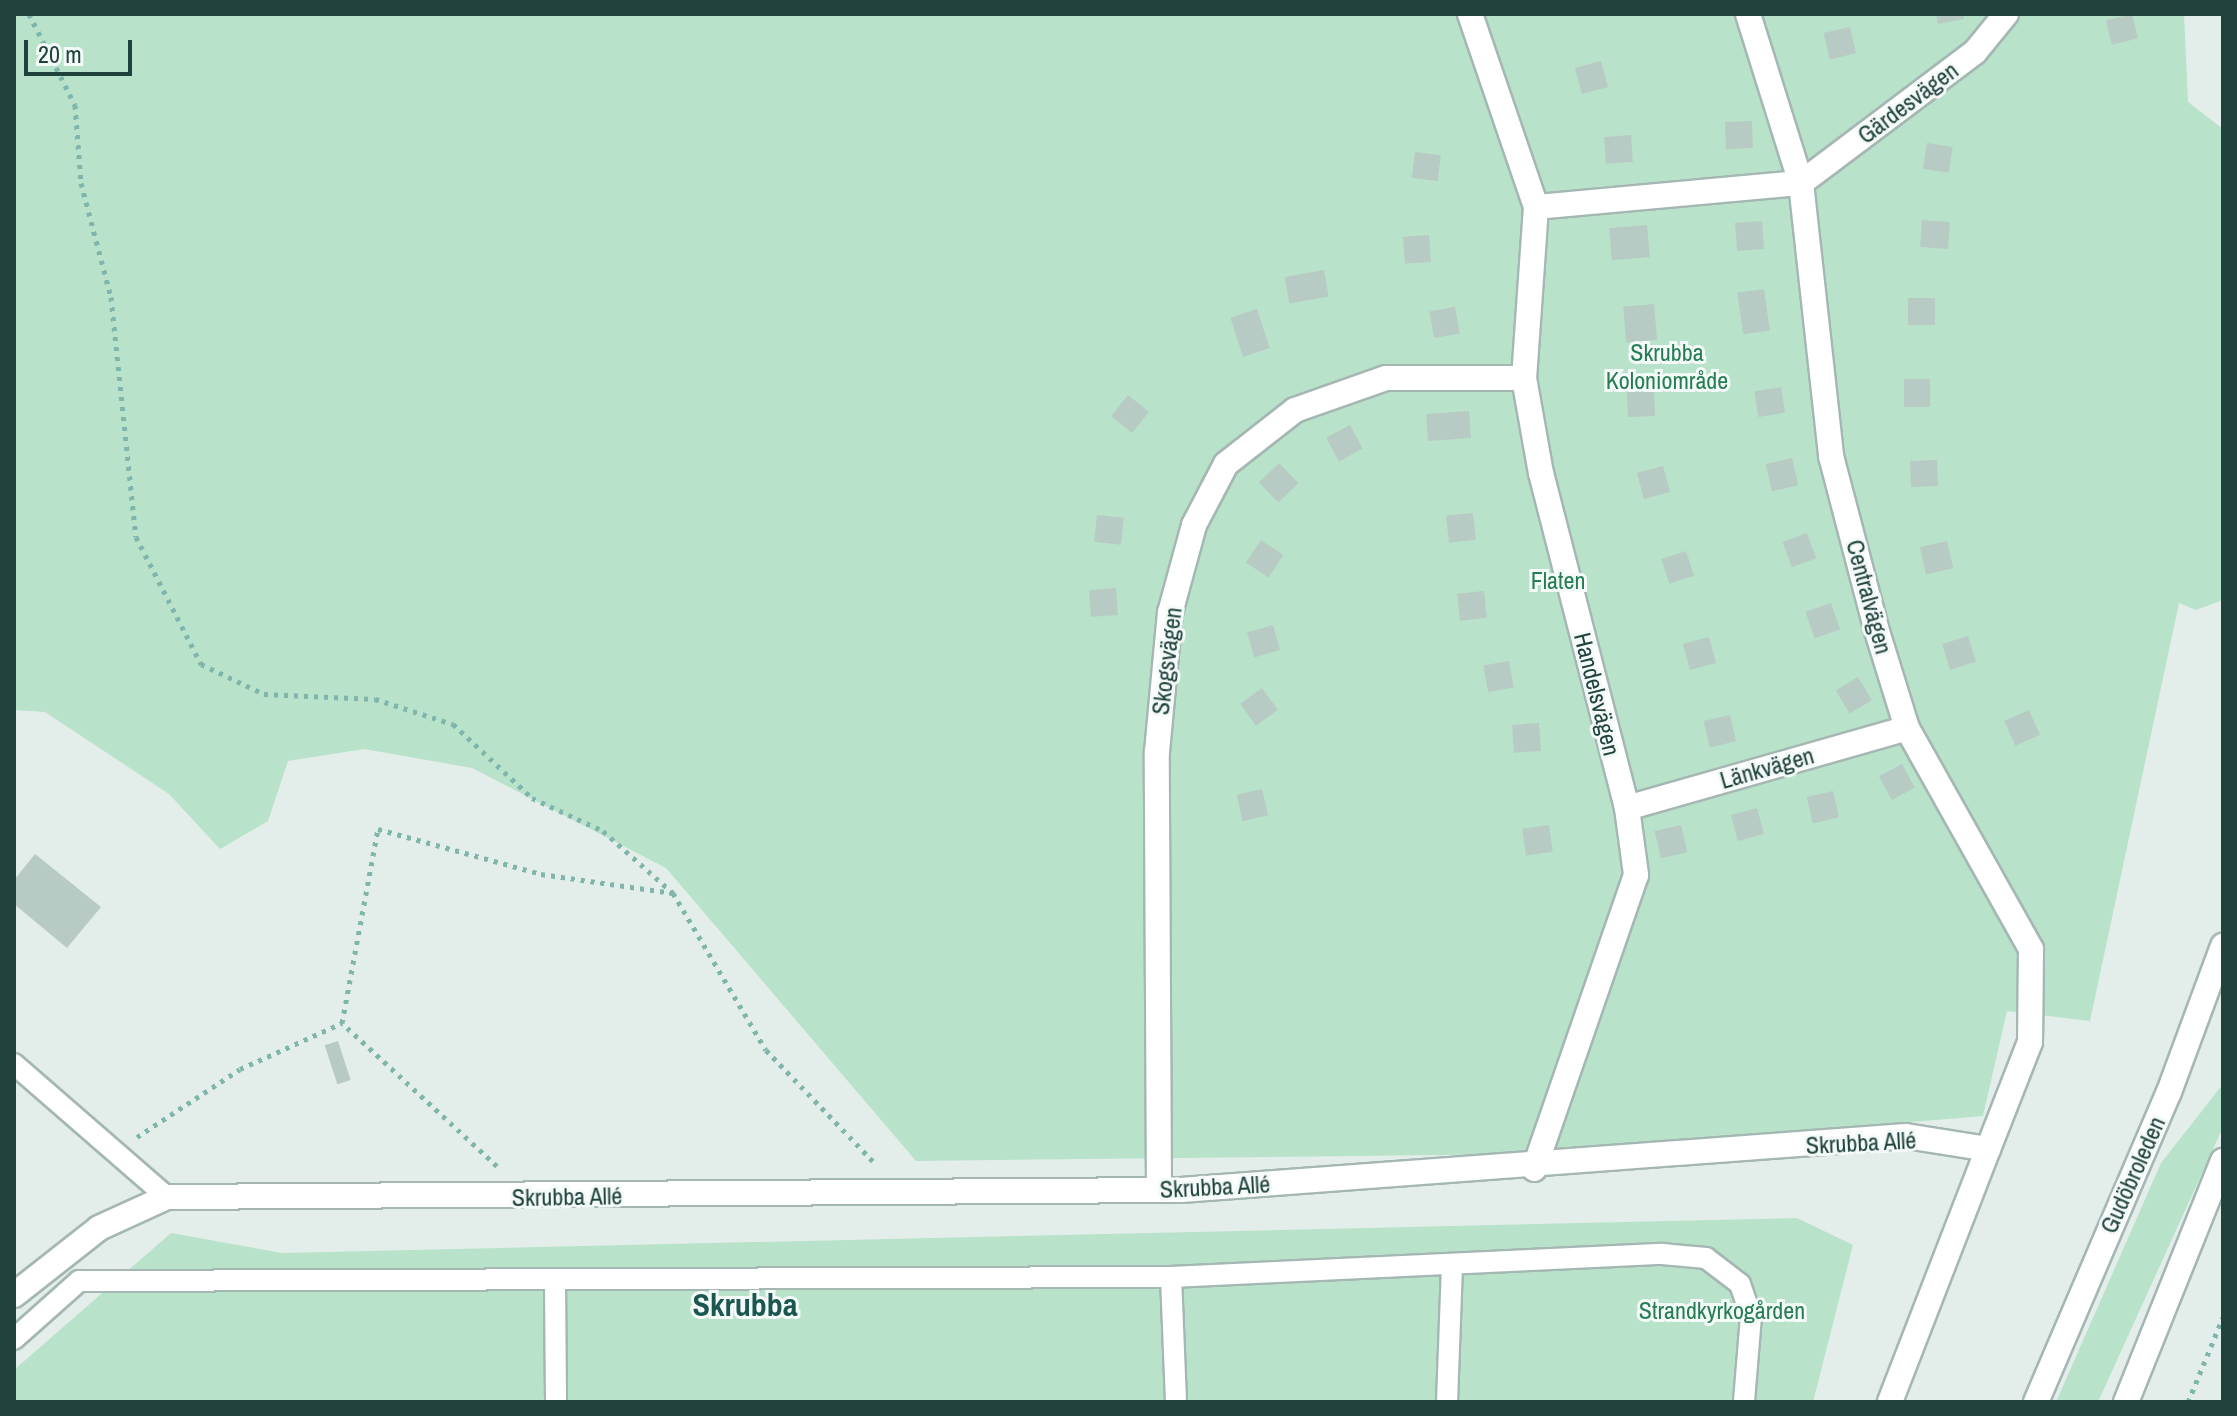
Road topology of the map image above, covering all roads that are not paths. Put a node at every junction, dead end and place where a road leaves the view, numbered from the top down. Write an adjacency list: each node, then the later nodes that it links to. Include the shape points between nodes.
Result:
1 (1470, 14): 5 (street, Handelsvägen)
2 (1748, 14): 4 (street, Centralvägen)
3 (2006, 14): 4 (street, Gärdesvägen, via 1975,52)
4 (1801, 183): 5 (street); 7 (street, Centralvägen, via 1831,456)
5 (1536, 207): 6 (street, Handelsvägen)
6 (1524, 378): 8 (street, Handelsvägen, via 1541,473); 14 (street, Skogsvägen, via 1386,378 1295,410 1226,464 1194,525 1170,613 1157,752)
7 (1907, 728): 8 (street, Länkvägen); 11 (street, Centralvägen, via 2031,949 2030,1042)
8 (1627, 808): 13 (street, Handelsvägen, via 1636,875)
9 (2223, 946): 28 (street, Gudöbroleden, via 2169,1092)
10 (14, 1064): 15 (lane)
11 (1988, 1149): 13 (street, Skrubba Allé, via 1906,1136); 27 (street)
12 (2223, 1161): 19 (street)
13 (1534, 1169): 14 (street, Skrubba Allé)
14 (1159, 1190): 15 (street, Skrubba Allé)
15 (167, 1197): 21 (street, Skrubba Allé, via 99,1228)
16 (2223, 1208): 19 (street)
17 (1452, 1265): 18 (lane); 25 (lane); 26 (lane, via 1706,1258 1740,1284 1751,1316)
18 (1171, 1277): 20 (lane); 24 (lane)
19 (2177, 1277): 29 (street)
20 (555, 1284): 22 (lane, via 79,1281); 23 (lane)
21 (14, 1295)
22 (14, 1339)
23 (556, 1402)
24 (1176, 1402)
25 (1447, 1402)
26 (1744, 1402)
27 (1890, 1402)
28 (2036, 1402)
29 (2126, 1402)

